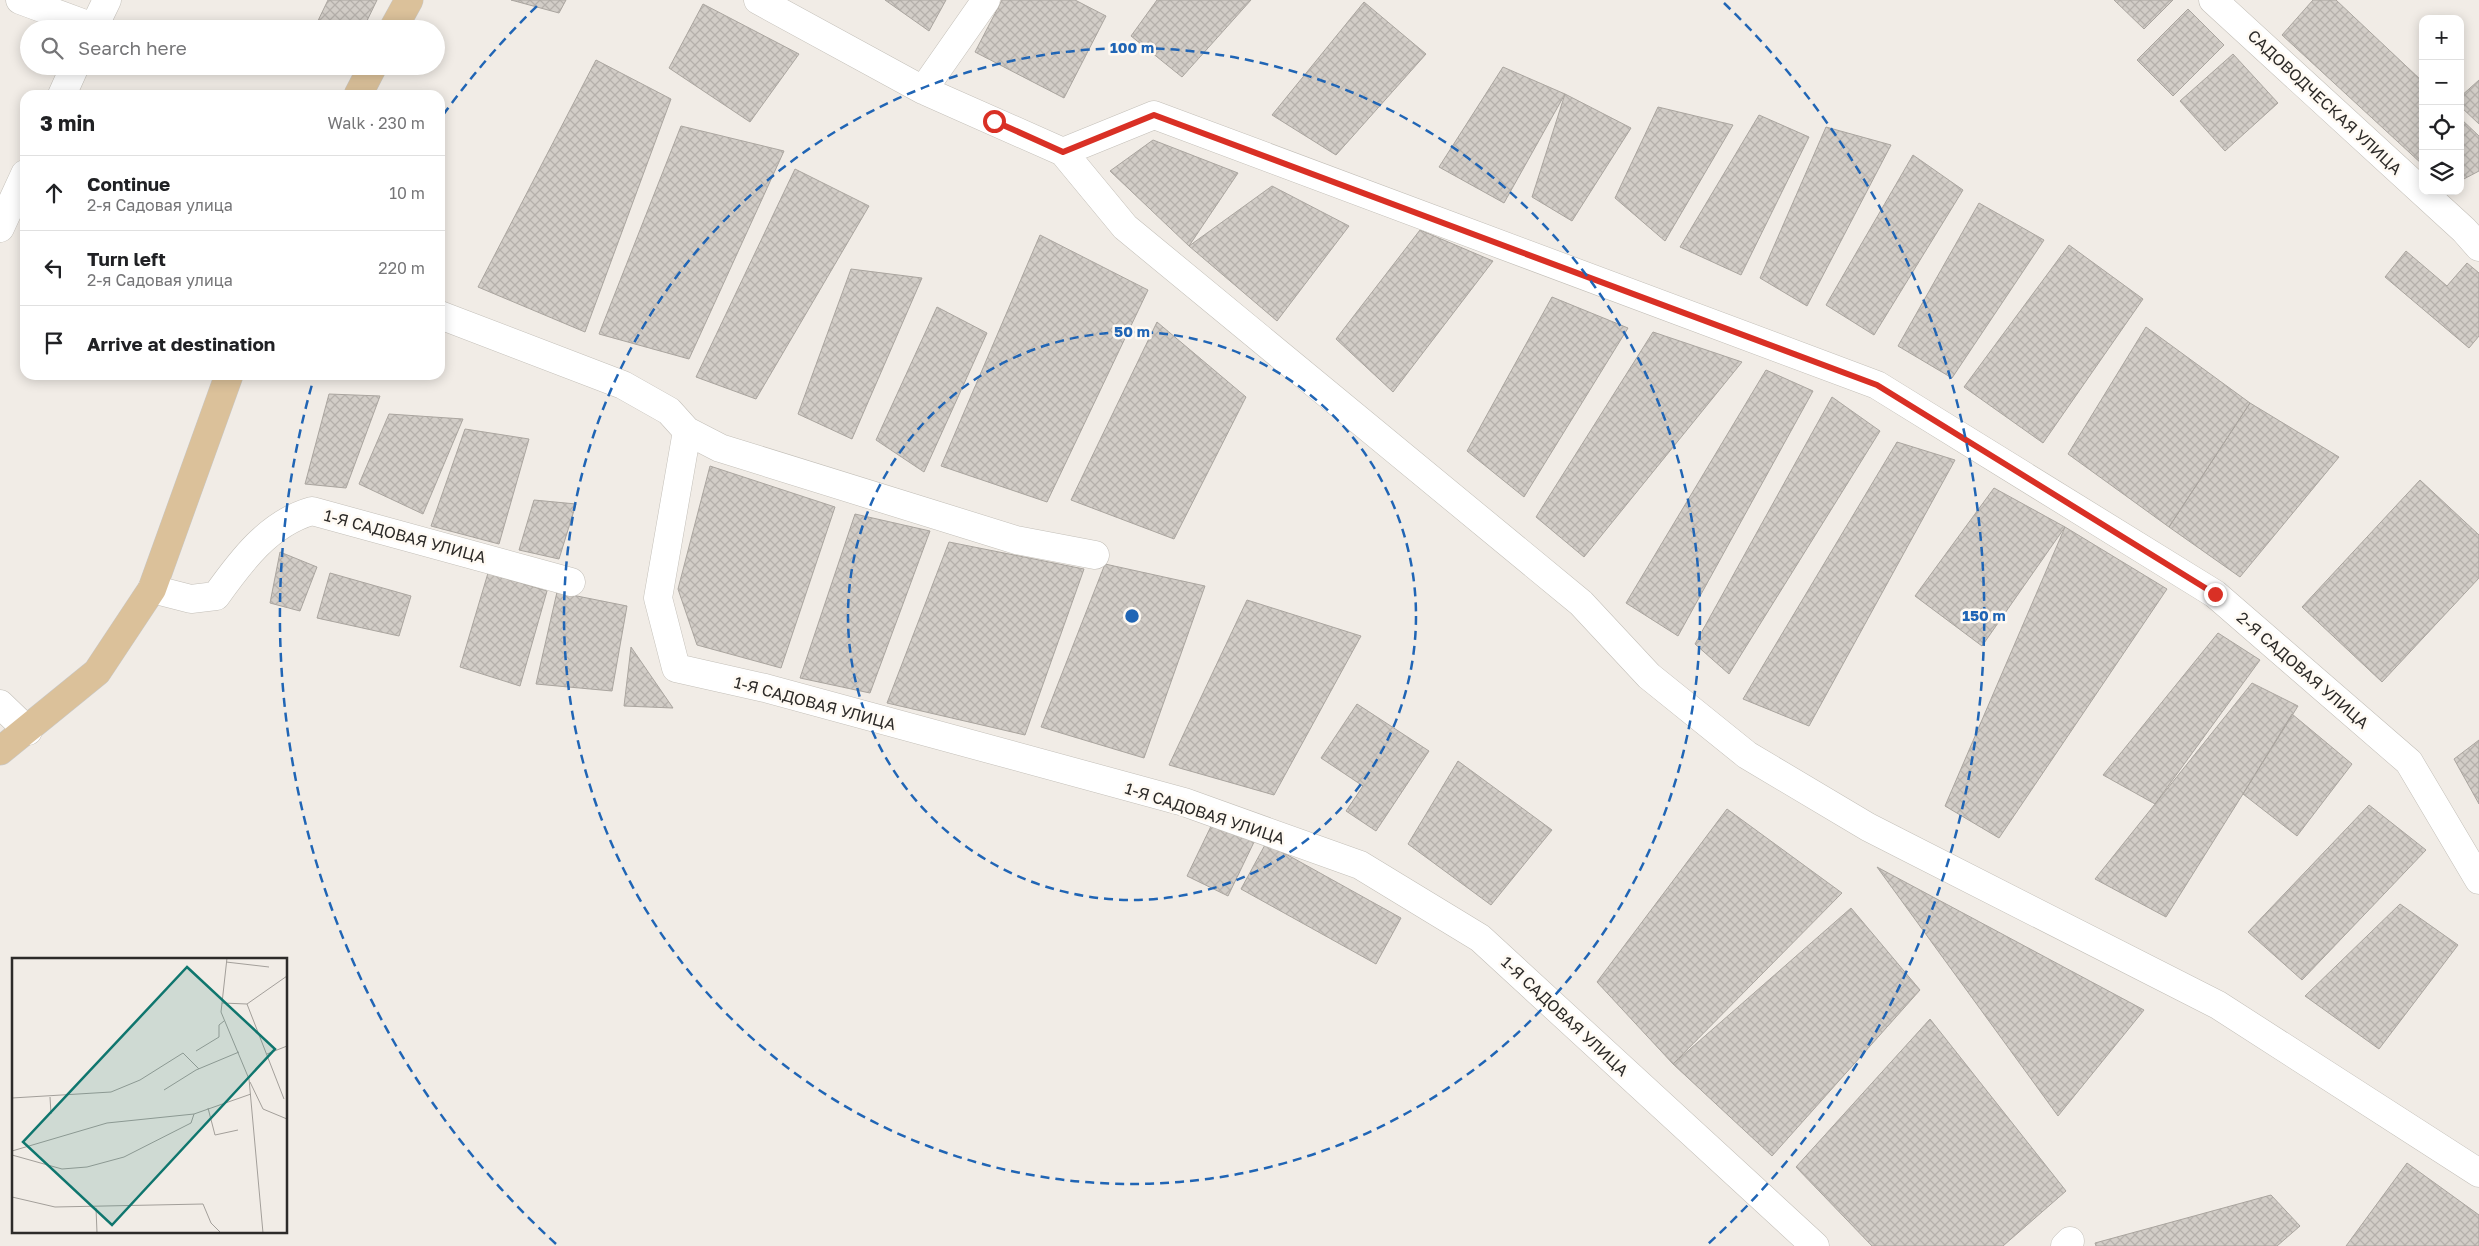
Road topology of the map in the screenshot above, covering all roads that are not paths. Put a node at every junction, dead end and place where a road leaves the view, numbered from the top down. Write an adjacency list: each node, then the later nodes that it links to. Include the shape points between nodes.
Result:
1 (20, 0): 7 (street)
2 (107, 0): 8 (street)
3 (409, 0): 9 (main road)
4 (758, 0): 14 (street)
5 (986, 0): 14 (street)
6 (2213, 0): 18 (street, САДОВОДЧЕСКАЯ УЛИЦА)
7 (72, 20)
8 (97, 20)
9 (398, 20)
10 (71, 75): 12 (street)
11 (368, 75): 13 (main road)
12 (64, 90)
13 (361, 90)
14 (923, 90): 15 (street)
15 (1063, 152): 28 (street, 2-Я САДОВАЯ УЛИЦА, via 1154,115 1877,385 2215,594 2409,762); 29 (street, via 1125,227 1581,603 1650,676 1747,755 1868,827 2218,1005)
16 (20, 185): 17 (street)
17 (0, 228)
18 (2474, 231)
19 (445, 317): 21 (street, via 623,385 668,411)
20 (227, 380): 24 (main road)
21 (687, 432): 22 (street, via 720,448 1016,540); 30 (street, 1-Я САДОВАЯ УЛИЦА, via 658,598 676,668 765,688 1184,802 1360,866 1480,938)
22 (1095, 555)
23 (571, 582): 24 (street, 1-Я САДОВАЯ УЛИЦА, via 312,511 295,516 246,555 216,596 191,599)
24 (152, 589): 26 (main road, via 97,672)
25 (0, 704): 26 (street)
26 (28, 731): 27 (main road)
27 (0, 751)
28 (2479, 880)
29 (2479, 1173)
30 (1815, 1246)

